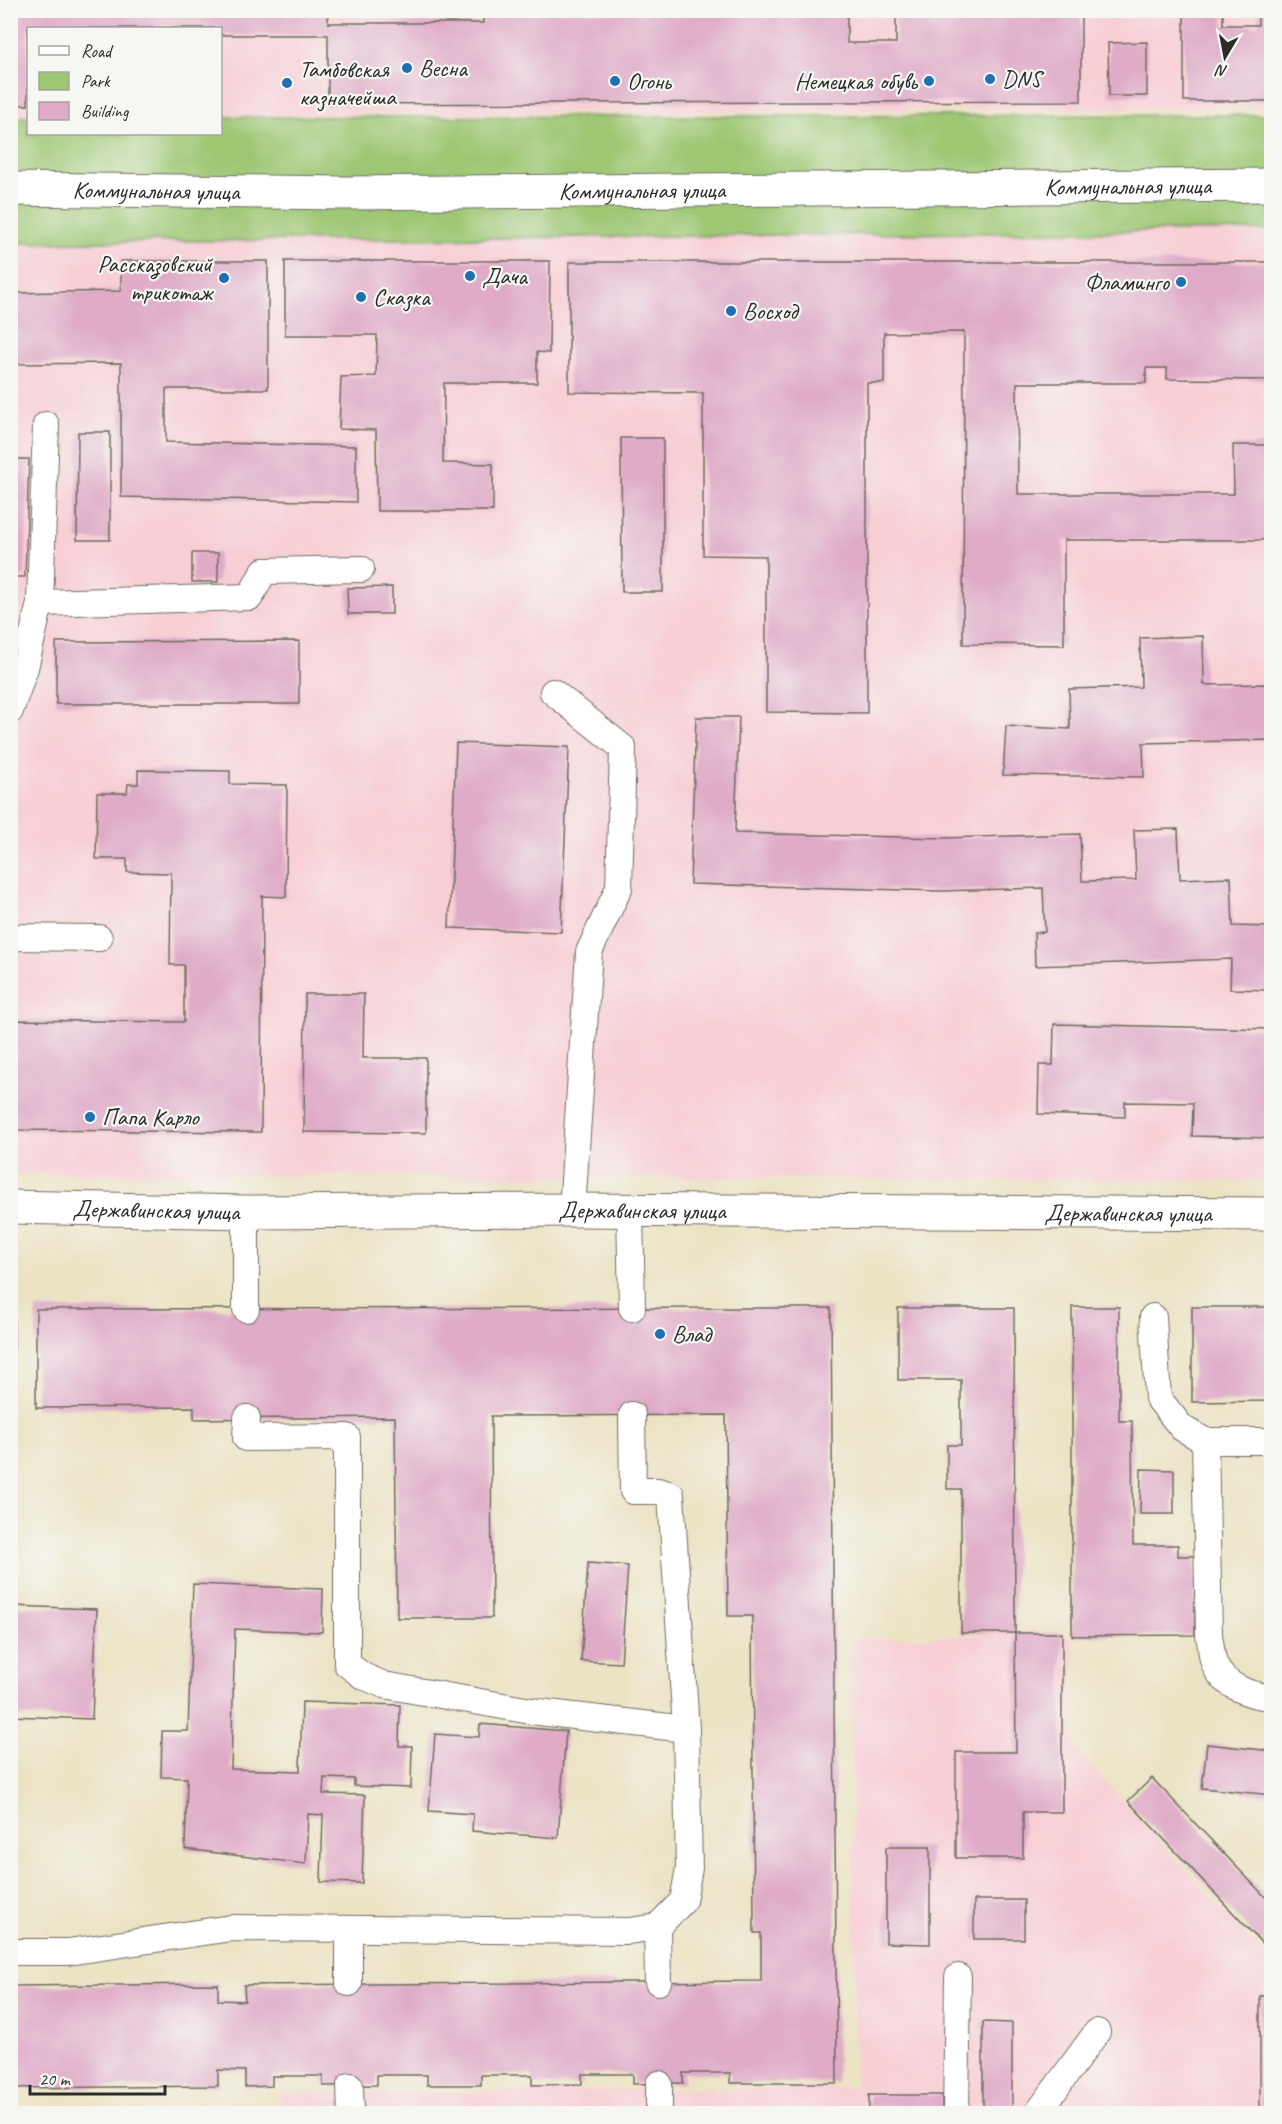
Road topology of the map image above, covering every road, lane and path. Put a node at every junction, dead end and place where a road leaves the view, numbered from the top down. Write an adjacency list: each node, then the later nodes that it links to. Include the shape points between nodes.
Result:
1 (1272, 185): 2 (street, Коммунальная улица, via 345,193)
2 (10, 189)
3 (46, 425): 5 (lane)
4 (361, 569): 5 (lane, via 264,571 250,597)
5 (40, 603): 7 (lane)
6 (553, 692): 11 (lane, via 623,748 619,888 589,952)
7 (10, 711)
8 (10, 937): 9 (lane)
9 (99, 938)
10 (10, 1207): 13 (street, Державинская улица)
11 (572, 1210): 12 (street, Державинская улица); 13 (street, Державинская улица)
12 (630, 1211): 14 (street, Державинская улица); 15 (lane)
13 (246, 1212): 16 (lane)
14 (1272, 1214)
15 (632, 1308)
16 (246, 1309)
17 (1153, 1317): 20 (lane, via 1158,1398 1182,1428)
18 (632, 1415): 23 (lane, via 633,1491 671,1495)
19 (246, 1418): 23 (lane, via 246,1438 346,1437 347,1664 363,1676 384,1685 531,1711)
20 (1206, 1441): 21 (lane); 22 (lane, via 1209,1635 1214,1664 1231,1686)
21 (1272, 1441)
22 (1272, 1697)
23 (686, 1730): 24 (lane, via 689,1868 683,1901)
24 (657, 1927): 25 (lane, via 629,1932); 28 (lane)
25 (349, 1929): 26 (lane, via 231,1928 68,1952); 29 (lane)
26 (10, 1952)
27 (958, 1977): 35 (lane)
28 (658, 1982)
29 (349, 1983)
30 (1097, 2032): 36 (lane)
31 (659, 2084): 34 (lane)
32 (350, 2086): 33 (lane)
33 (351, 2114)
34 (660, 2114)
35 (956, 2114)
36 (1038, 2114)

